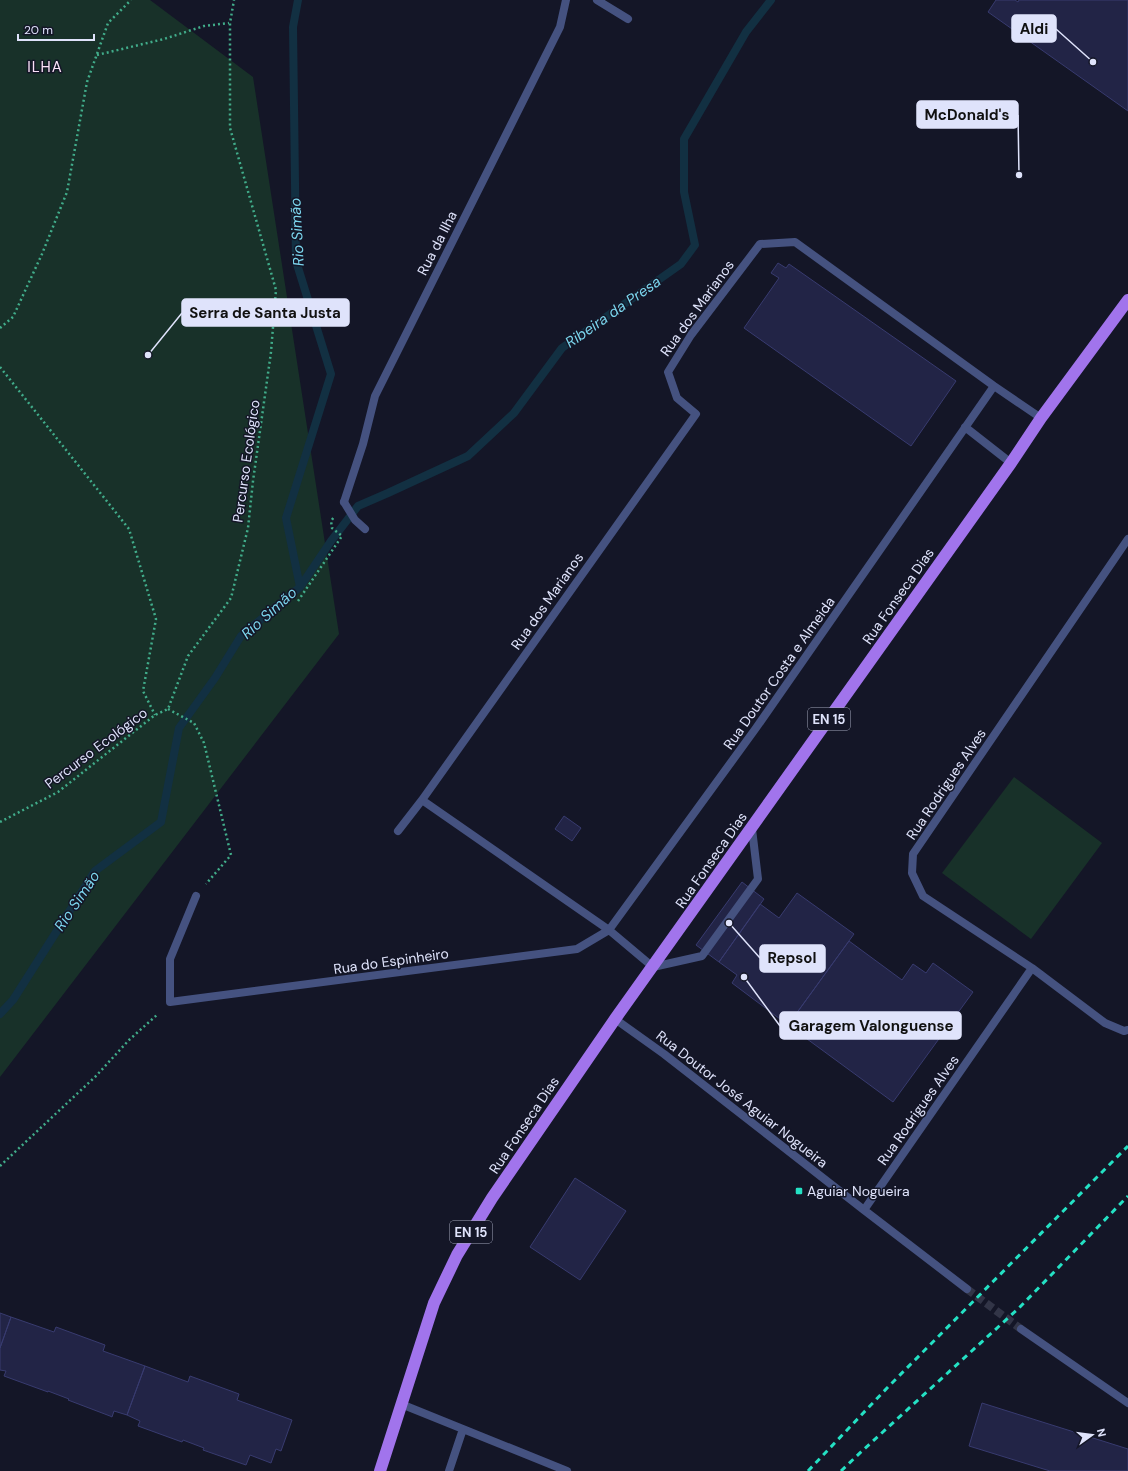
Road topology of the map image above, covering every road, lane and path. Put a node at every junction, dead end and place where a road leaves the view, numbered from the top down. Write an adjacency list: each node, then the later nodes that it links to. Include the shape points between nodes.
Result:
1 (131, 0): 7 (path, via 108,22)
2 (234, 0): 6 (path, Percurso Ecológico)
3 (566, 0): 16 (street, Rua da Ilha, via 560,27 375,396 346,504 355,520)
4 (597, 0): 5 (street)
5 (628, 19)
6 (230, 22): 7 (path, via 204,26); 19 (path, Percurso Ecológico, via 230,128 276,290 272,336 248,528 231,598 188,656)
7 (96, 56): 9 (path, via 87,82 67,192 13,317)
8 (1128, 300): 12 (main road, Rua Fonseca Dias)
9 (0, 328)
10 (0, 367): 20 (path, via 129,529 156,619 143,691)
11 (994, 386): 12 (street, Rua dos Marianos); 13 (street, Rua Doutor Costa e Almeida); 21 (street, Rua dos Marianos, via 794,242 760,244 691,335 668,372 677,398 696,414)
12 (1041, 418): 14 (main road, Rua Fonseca Dias / EN 15)
13 (965, 427): 14 (street); 26 (street, Rua Doutor Costa e Almeida, via 756,728)
14 (1011, 462): 23 (main road, Rua Fonseca Dias / EN 15)
15 (332, 528): 18 (path, via 342,536)
16 (364, 529)
17 (1128, 539): 28 (street, Rua Rodrigues Alves, via 913,854 912,873 923,896)
18 (298, 601)
19 (168, 709): 20 (path, Percurso Ecológico); 25 (path, via 194,723 204,743 231,855)
20 (155, 715): 22 (path, Percurso Ecológico, via 58,792)
21 (422, 800): 24 (street, Rua dos Marianos); 26 (street)
22 (0, 822)
23 (752, 829): 27 (main road, Rua Fonseca Dias / EN 15); 27 (street, via 758,879 702,956)
24 (398, 831)
25 (196, 896): 29 (street, via 170,959)
26 (609, 930): 27 (street); 29 (street, Rua do Espinheiro, via 577,949)
27 (653, 967): 30 (main road, Rua Fonseca Dias / EN 15)
28 (1032, 968): 31 (street, via 1105,1023 1124,1031); 33 (street, Rua Rodrigues Alves)
29 (170, 1002): 32 (path)
30 (615, 1019): 33 (street, Rua Doutor José Aguiar Nogueira, via 664,1054); 37 (main road, Rua Fonseca Dias / EN 15, via 492,1198 457,1255 434,1303)
31 (1128, 1030)
32 (0, 1166)
33 (864, 1210): 34 (street, Rua Doutor José Aguiar Nogueira)
34 (967, 1289)
35 (1020, 1329): 36 (street)
36 (1128, 1403)
37 (401, 1404): 38 (street); 39 (main road, Rua Fonseca Dias / EN 15)
38 (462, 1429): 40 (street); 41 (street)
39 (380, 1471)
40 (449, 1471)
41 (567, 1471)

